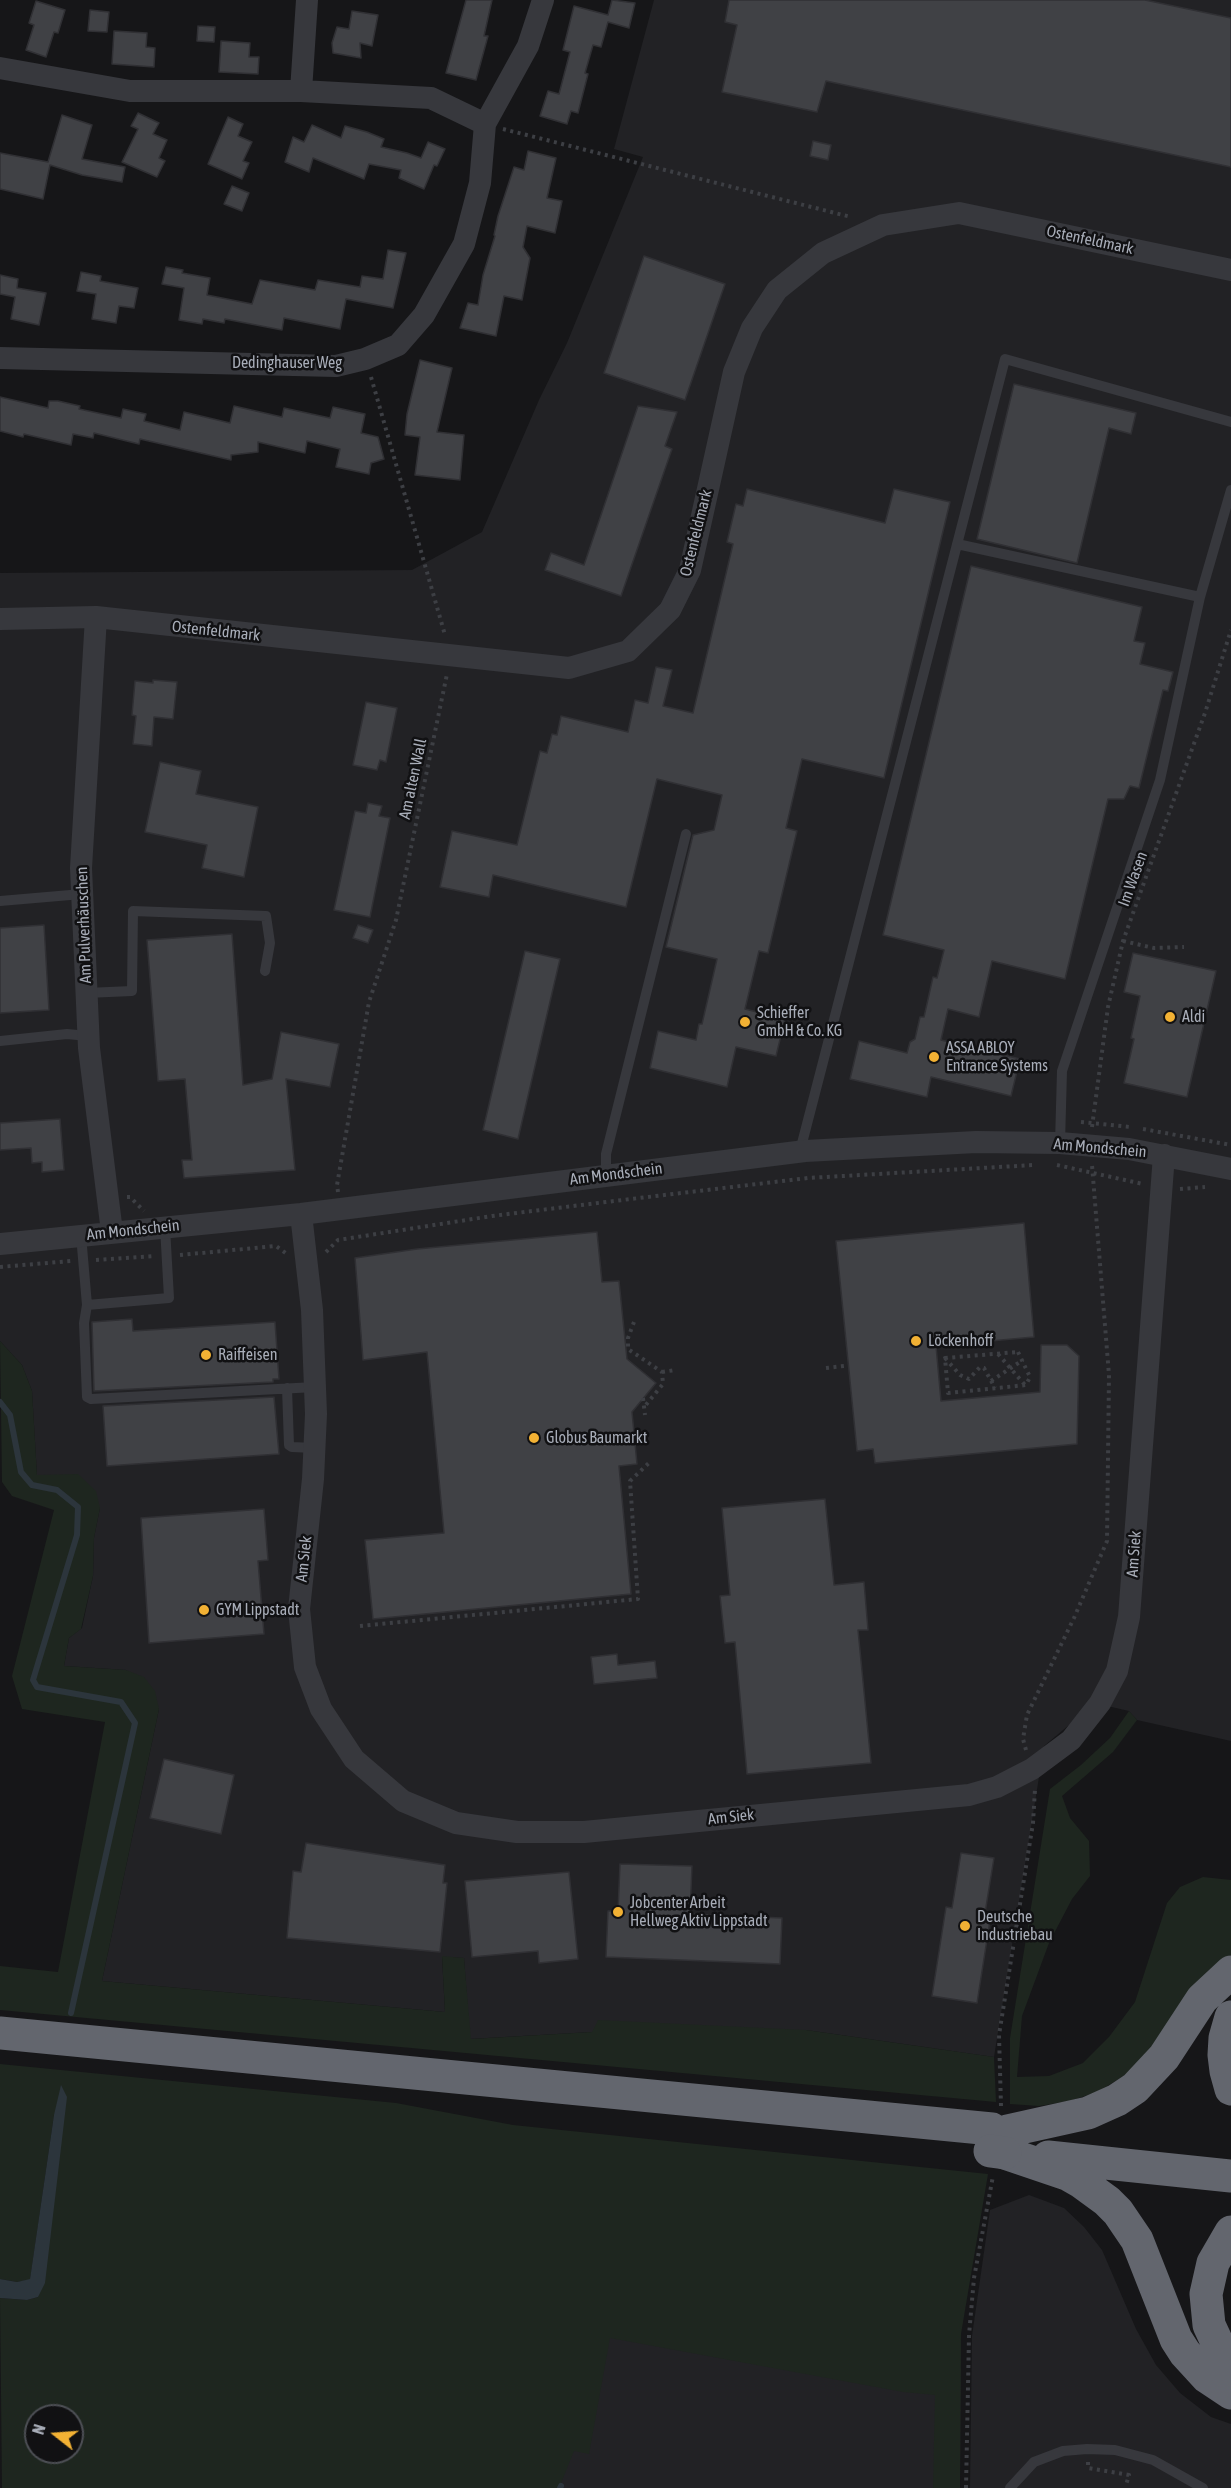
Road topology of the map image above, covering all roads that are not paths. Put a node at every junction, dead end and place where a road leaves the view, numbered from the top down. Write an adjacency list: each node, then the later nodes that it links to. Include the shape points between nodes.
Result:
1 (307, 0): 4 (street)
2 (543, 0): 5 (street, Dedinghauser Weg, via 528,46)
3 (0, 68): 4 (street, via 130,91)
4 (301, 91): 5 (street, via 431,98)
5 (485, 124): 7 (street, Dedinghauser Weg, via 480,183 464,244 424,315 398,345 336,366)
6 (1231, 270): 12 (street, Ostenfeldmark, via 959,213 883,225 824,253 777,290 752,327 734,372 690,570 670,610 628,651 569,668)
7 (0, 358)
8 (1231, 422): 10 (lane, via 1005,359)
9 (1231, 490): 11 (lane)
10 (957, 544): 11 (lane); 22 (lane)
11 (1200, 597): 21 (lane, via 1160,780 1062,1071)
12 (96, 617): 13 (street, Ostenfeldmark); 15 (street, Am Pulverhäuschen)
13 (0, 619)
14 (686, 834): 25 (lane, via 606,1154)
15 (82, 894): 16 (lane); 18 (street, Am Pulverhäuschen)
16 (0, 901)
17 (265, 971): 18 (lane, via 270,943 266,916 133,911 132,991)
18 (87, 993): 19 (street, Am Pulverhäuschen)
19 (88, 1036): 20 (lane, via 67,1034); 28 (street, Am Pulverhäuschen)
20 (0, 1041)
21 (1060, 1143): 22 (street, Am Mondschein, via 976,1142); 23 (street, Am Mondschein)
22 (800, 1151): 25 (street, Am Mondschein)
23 (1164, 1155): 24 (street, Am Mondschein); 34 (street, Am Siek, via 1129,1617 1117,1671 1100,1703 1071,1740 1032,1769 997,1787 941,1799 584,1832 516,1832 456,1823 403,1801 354,1759 321,1709 305,1667 299,1609)
24 (1231, 1170)
25 (606, 1176): 26 (street, Am Mondschein)
26 (301, 1214): 27 (street, Am Mondschein); 32 (street, Am Siek, via 312,1310)
27 (165, 1227): 28 (street, Am Mondschein); 31 (lane, via 169,1298)
28 (112, 1232): 29 (street, Am Mondschein)
29 (81, 1235): 30 (street, Am Mondschein); 31 (lane)
30 (0, 1244)
31 (87, 1305): 33 (lane, via 87,1397 91,1399)
32 (315, 1387): 33 (lane); 34 (street, Am Siek)
33 (287, 1388): 34 (lane, via 289,1444)
34 (314, 1448)
35 (1231, 1971): 40 (highway, via 1202,1999 1164,2057 1135,2088 1088,2113)
36 (1231, 2017): 39 (highway, via 1224,2055)
37 (0, 2033): 40 (highway)
38 (0, 2053): 40 (highway)
39 (1231, 2089)
40 (998, 2141): 41 (highway); 42 (highway); 45 (highway, via 1081,2181 1118,2212 1137,2240 1176,2339 1207,2377)
41 (1231, 2155)
42 (1231, 2176)
43 (1231, 2232): 44 (highway, via 1213,2263 1206,2294 1209,2325)
44 (1231, 2365)
45 (1231, 2393)
46 (1010, 2488): 47 (lane, via 1034,2463 1063,2451 1087,2449 1116,2450 1153,2460)
47 (1203, 2488)

